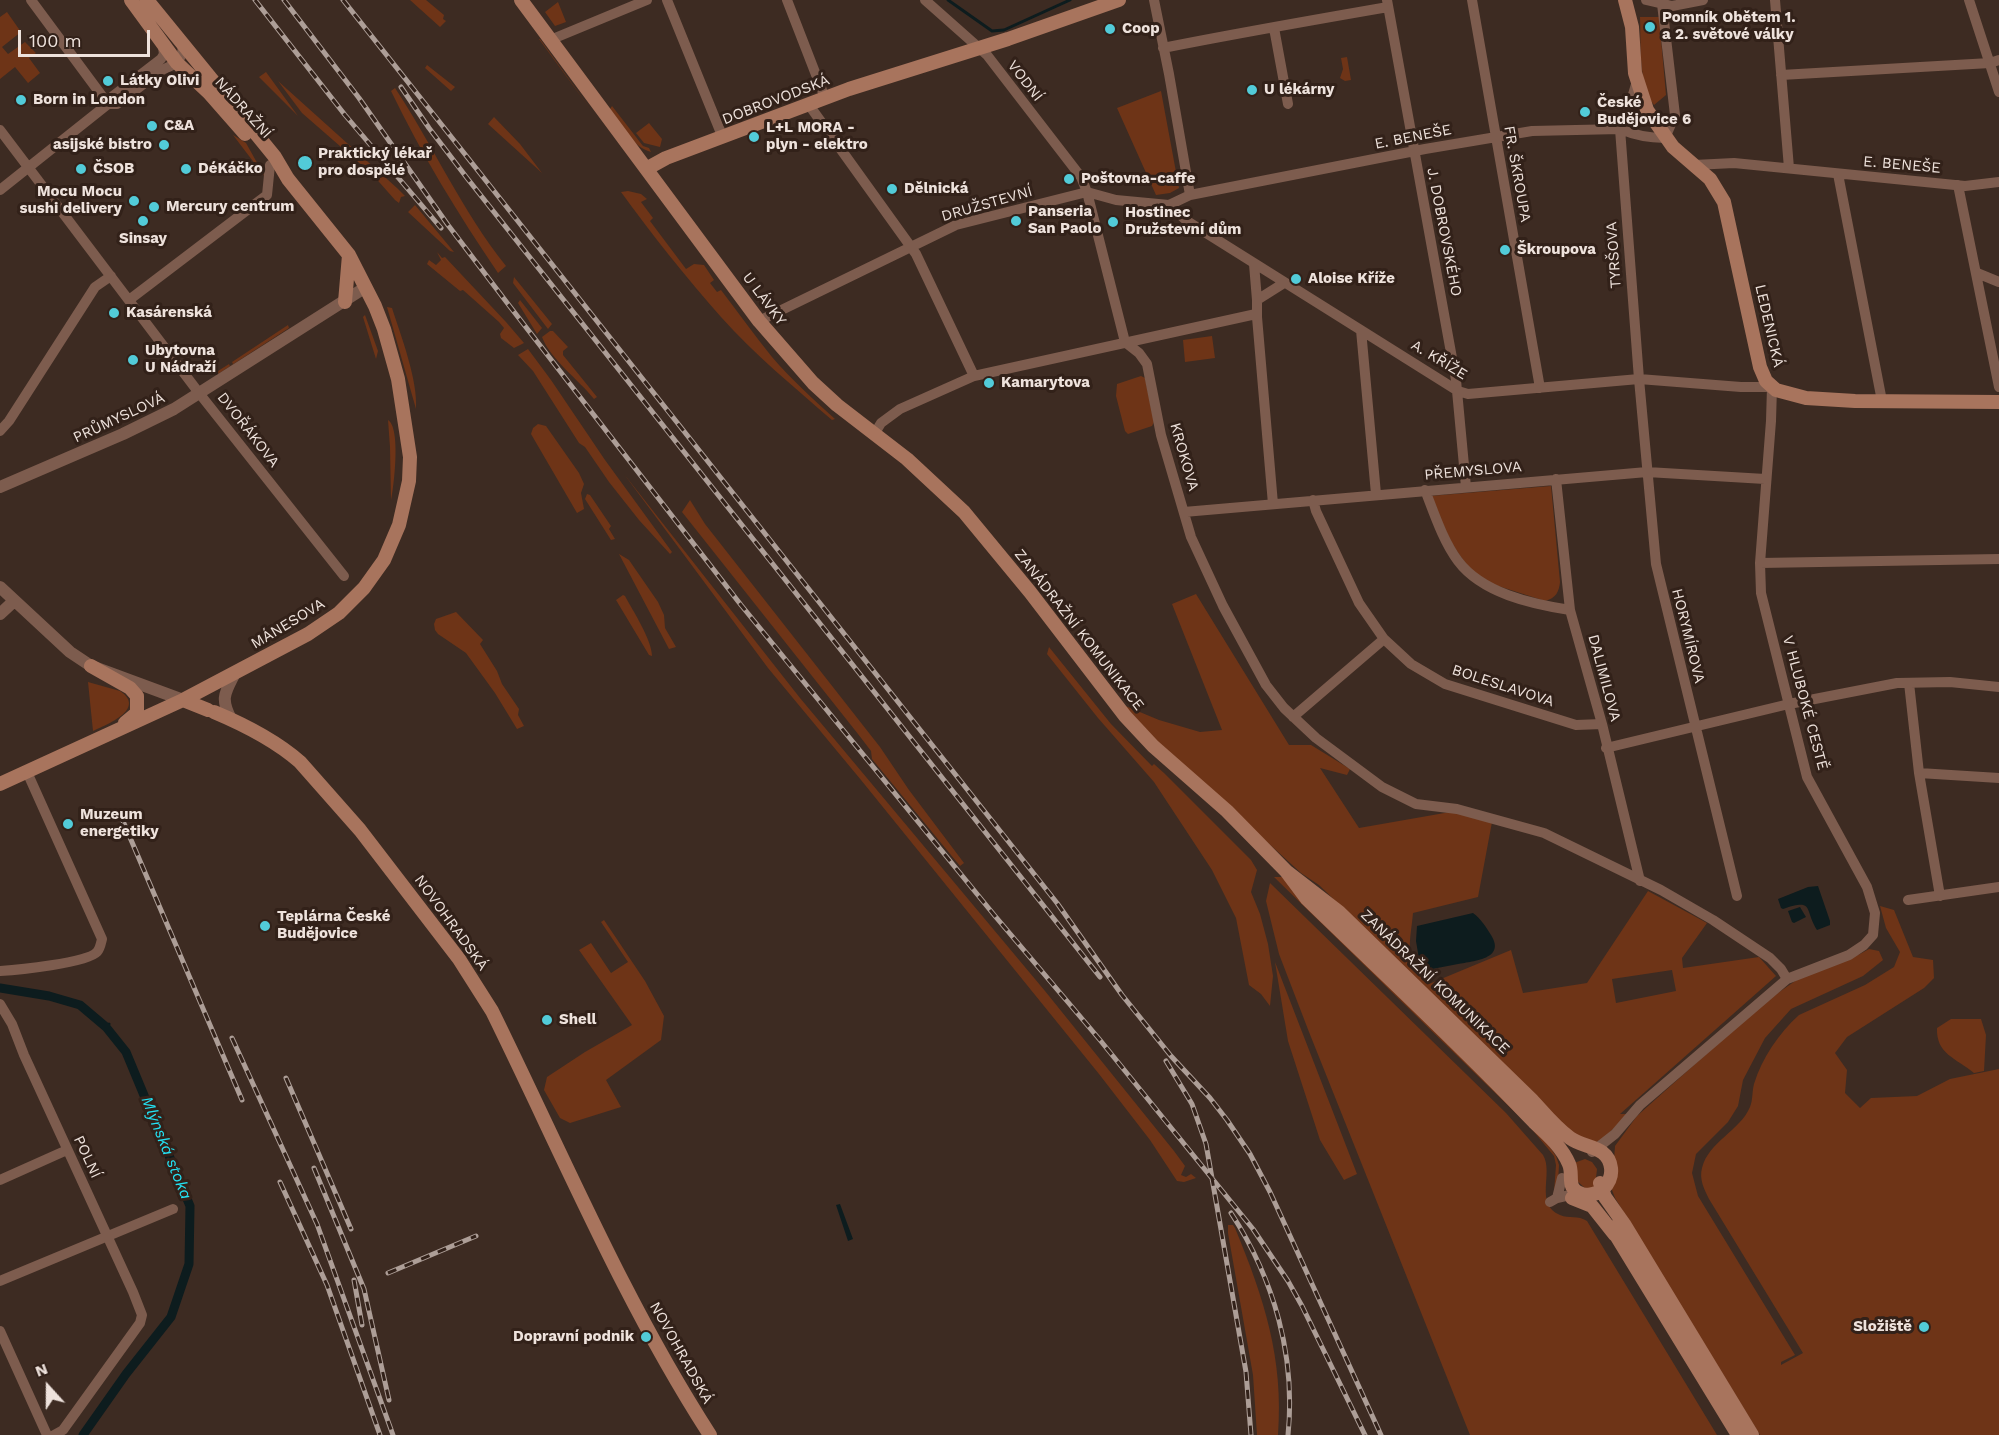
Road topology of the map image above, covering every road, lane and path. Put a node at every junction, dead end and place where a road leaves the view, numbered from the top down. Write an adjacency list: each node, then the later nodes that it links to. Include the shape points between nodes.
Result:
1 (31, 0): 31 (street)
2 (131, 0): 21 (main road, NÁDRAŽNÍ)
3 (147, 0): 22 (main road, NÁDRAŽNÍ)
4 (520, 0): 20 (main road)
5 (647, 0): 20 (street)
6 (667, 0): 37 (street)
7 (787, 0): 30 (street)
8 (925, 0): 23 (street, VODNÍ)
9 (1119, 0): 23 (main road, DOBROVODSKÁ)
10 (1154, 0): 24 (street)
11 (1472, 0): 36 (street, FR. ŠKROUPA)
12 (1625, 0): 28 (main road, LEDENICKÁ)
13 (1646, 0): 18 (street)
14 (1703, 0): 18 (street)
15 (1775, 0): 27 (street)
16 (1969, 0): 25 (street)
17 (1387, 4): 19 (street, J. DOBROVSKÉHO); 39 (street, J. DOBROVSKÉHO)
18 (1662, 4): 38 (street, via 1675,115)
19 (1274, 28): 24 (street, J. DOBROVSKÉHO); 32 (street)
20 (550, 40): 44 (main road)
21 (162, 41): 26 (main road, NÁDRAŽNÍ); 31 (street, via 161,59)
22 (183, 45): 26 (street); 46 (main road, NÁDRAŽNÍ, via 275,157)
23 (979, 48): 30 (main road, DOBROVODSKÁ); 50 (street, VODNÍ, via 1076,170)
24 (1163, 48): 51 (street)
25 (1994, 62): 27 (street); 29 (street)
26 (177, 63): 31 (street, via 117,104); 40 (main road, NÁDRAŽNÍ)
27 (1781, 75): 43 (street)
28 (1637, 81): 34 (street, LEDENICKÁ); 38 (main road, LEDENICKÁ, via 1647,110)
29 (1999, 92)
30 (825, 98): 33 (main road, DOBROVODSKÁ)
31 (108, 104): 42 (street)
32 (1288, 104)
33 (809, 105): 37 (main road, DOBROVODSKÁ); 53 (street)
34 (1620, 129): 36 (street, E. BENEŠE, via 1532,131); 38 (street, E. BENEŠE); 69 (street, TYRŠOVA)
35 (0, 130): 42 (street, DVOŘÁKOVA)
36 (1496, 137): 39 (street, E. BENEŠE); 72 (street, FR. ŠKROUPA)
37 (723, 138): 44 (main road, DOBROVODSKÁ)
38 (1665, 138): 41 (main road, LEDENICKÁ)
39 (1414, 152): 51 (street, E. BENEŠE); 73 (street, J. DOBROVSKÉHO)
40 (270, 165): 46 (main road, NÁDRAŽNÍ); 61 (street, via 267,195)
41 (1694, 165): 43 (street, E. BENEŠE, via 1734,163); 70 (main road, LEDENICKÁ, via 1715,184 1725,202 1760,367)
42 (29, 168): 49 (street); 57 (street, DVOŘÁKOVA)
43 (1789, 168): 45 (street, E. BENEŠE)
44 (646, 169): 65 (main road, U LÁVKY)
45 (1838, 174): 48 (street, E. BENEŠE); 75 (street)
46 (288, 179): 54 (main road, NÁDRAŽNÍ)
47 (1999, 183): 48 (street, E. BENEŠE)
48 (1958, 185): 56 (street)
49 (0, 190)
50 (1087, 192): 52 (street, DRUŽSTEVNÍ, via 1116,200); 53 (street, DRUŽSTEVNÍ, via 956,225); 67 (street)
51 (1190, 195): 52 (street, E. BENEŠE)
52 (1169, 205): 55 (street, A. KŘÍŽE)
53 (911, 247): 65 (street, DRUŽSTEVNÍ); 68 (street)
54 (349, 255): 60 (main road, NÁDRAŽNÍ); 63 (main road)
55 (1254, 264): 59 (street, A. KŘÍŽE); 62 (street)
56 (1977, 273): 58 (street); 71 (street)
57 (111, 276): 61 (street, DVOŘÁKOVA); 77 (street, via 95,287)
58 (1999, 282)
59 (1284, 283): 62 (street); 66 (street, A. KŘÍŽE)
60 (366, 287): 63 (street, PRŮMYSLOVÁ); 98 (main road, MÁNESOVA, via 384,329 398,379 410,457 399,525 384,560 364,588 339,612 308,634)
61 (129, 300): 74 (street, DVOŘÁKOVA)
62 (1257, 300): 64 (street)
63 (345, 302): 74 (street, PRŮMYSLOVÁ)
64 (1256, 314): 67 (street); 87 (street)
65 (759, 321): 78 (main road, U LÁVKY, via 813,383)
66 (1361, 330): 73 (street, A. KŘÍŽE); 85 (street)
67 (1125, 342): 68 (street); 88 (street, KROKOVA, via 1147,364 1161,435)
68 (974, 376): 78 (street, via 900,409)
69 (1639, 378): 70 (street, A. KŘÍŽE); 72 (street, A. KŘÍŽE); 79 (street, HORYMÍROVA)
70 (1772, 387): 75 (main road, LEDENICKÁ, via 1806,398); 80 (street, V HLUBOKÉ CESTĚ)
71 (1999, 387)
72 (1540, 388): 73 (street, A. KŘÍŽE, via 1468,394)
73 (1458, 391): 82 (street, J. DOBROVSKÉHO)
74 (199, 393): 83 (street, PRŮMYSLOVÁ, via 167,413); 91 (street, DVOŘÁKOVA)
75 (1882, 401): 76 (main road, LEDENICKÁ)
76 (1999, 402)
77 (0, 431)
78 (875, 433): 121 (main road, ZANÁDRAŽNÍ KOMUNIKACE, via 964,512 1125,716 1154,746 1227,811 1286,871 1307,899)
79 (1647, 472): 80 (street, PŘEMYSLOVA); 81 (street, PŘEMYSLOVA); 106 (street, HORYMÍROVA, via 1656,564)
80 (1766, 478): 90 (street, V HLUBOKÉ CESTĚ)
81 (1556, 479): 82 (street, PŘEMYSLOVA); 94 (street, DALIMILOVA)
82 (1466, 487): 84 (street, PŘEMYSLOVA)
83 (0, 488)
84 (1425, 490): 85 (street, PŘEMYSLOVA); 94 (street, via 1454,554 1473,576 1517,598)
85 (1376, 494): 86 (street, PŘEMYSLOVA)
86 (1313, 500): 87 (street, PŘEMYSLOVA); 96 (street, BOLESLAVOVA, via 1359,603)
87 (1273, 504): 88 (street, PŘEMYSLOVA)
88 (1184, 512): 103 (street, KROKOVA, via 1191,537 1223,606 1266,685)
89 (1999, 559): 90 (street)
90 (1760, 563): 102 (street, V HLUBOKÉ CESTĚ, via 1761,593)
91 (344, 576)
92 (0, 587): 93 (street, NOVOHRADSKÁ)
93 (14, 601): 95 (street); 97 (street, NOVOHRADSKÁ)
94 (1569, 610): 105 (street, DALIMILOVA)
95 (0, 614)
96 (1384, 639): 103 (street); 105 (street, BOLESLAVOVA, via 1412,664 1445,684 1576,725)
97 (91, 666): 101 (street, NOVOHRADSKÁ); 107 (main road, via 137,696 137,713)
98 (235, 673): 101 (main road, MÁNESOVA); 104 (street, via 224,697)
99 (1909, 683): 100 (street); 102 (street); 110 (street)
100 (1999, 687)
101 (183, 700): 104 (main road, NOVOHRADSKÁ); 107 (main road, MÁNESOVA)
102 (1789, 704): 106 (street); 119 (street, V HLUBOKÉ CESTĚ, via 1808,777 1860,872 1875,922 1873,935 1854,952)
103 (1293, 717): 113 (street, KROKOVA, via 1382,787 1416,804 1457,809 1544,833)
104 (231, 719): 137 (main road, NOVOHRADSKÁ, via 273,741 300,762 360,830 459,958 492,1011 637,1308)
105 (1602, 723): 108 (street, DALIMILOVA)
106 (1695, 727): 108 (street); 115 (street, HORYMÍROVA)
107 (113, 733): 109 (main road, MÁNESOVA)
108 (1606, 748): 113 (street, DALIMILOVA)
109 (27, 772): 112 (main road, MÁNESOVA); 118 (street, via 102,939 96,953 87,958)
110 (1919, 773): 111 (street); 116 (street)
111 (1999, 778)
112 (0, 784)
113 (1640, 881): 119 (street, via 1727,929 1770,958)
114 (1999, 887): 116 (street)
115 (1737, 896)
116 (1940, 896): 117 (street)
117 (1908, 900)
118 (0, 971)
119 (1787, 979): 122 (street, V HLUBOKÉ CESTĚ, via 1640,1105)
120 (1, 1004): 123 (street, POLNÍ)
121 (1547, 1126): 124 (main road, ZANÁDRAŽNÍ KOMUNIKACE, via 1571,1149); 126 (main road, ZANÁDRAŽNÍ KOMUNIKACE)
122 (1615, 1134): 124 (street, V HLUBOKÉ CESTĚ); 125 (street, V HLUBOKÉ CESTĚ)
123 (67, 1150): 127 (street); 132 (street, POLNÍ)
124 (1590, 1151): 125 (main road); 126 (main road, via 1575,1155); 128 (main road, via 1602,1165 1600,1183)
125 (1609, 1160): 128 (main road, via 1611,1170)
126 (1564, 1168): 129 (street); 129 (main road, via 1570,1169 1570,1182 1575,1189)
127 (0, 1180)
128 (1605, 1186): 129 (main road); 131 (main road)
129 (1569, 1197): 131 (main road, via 1598,1204)
130 (173, 1209): 132 (street)
131 (1619, 1229): 138 (main road); 139 (main road)
132 (107, 1237): 133 (street); 136 (street, POLNÍ, via 142,1314 140,1323 63,1430)
133 (0, 1281)
134 (0, 1330): 135 (street)
135 (47, 1435)
136 (54, 1435)
137 (710, 1435)
138 (1738, 1435)
139 (1752, 1435)

